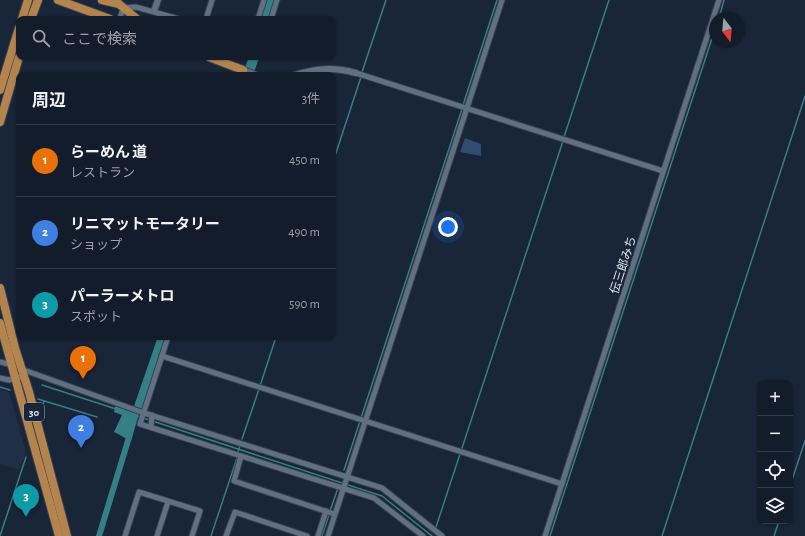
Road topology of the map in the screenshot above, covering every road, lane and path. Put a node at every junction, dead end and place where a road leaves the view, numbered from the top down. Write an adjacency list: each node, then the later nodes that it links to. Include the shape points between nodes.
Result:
1 (28, 0): 13 (highway)
2 (38, 0): 14 (highway)
3 (58, 0): 15 (highway)
4 (102, 0): 11 (highway, via 117,3)
5 (158, 0): 12 (street)
6 (212, 0): 19 (street)
7 (264, 0): 20 (street)
8 (277, 0): 21 (street)
9 (502, 0): 30 (street)
10 (719, 0): 32 (street, 伝三郎みち)
11 (123, 8): 12 (street, via 132,6); 16 (street); 17 (highway)
12 (154, 11): 18 (street)
13 (23, 16)
14 (32, 16)
15 (102, 16)
16 (121, 16)
17 (133, 16)
18 (170, 16)
19 (207, 16)
20 (259, 16)
21 (272, 16)
22 (16, 38): 29 (highway)
23 (18, 60): 31 (highway)
24 (217, 60): 25 (highway)
25 (243, 70): 26 (street)
26 (248, 72)
27 (307, 72): 28 (street, via 323,68)
28 (356, 73): 30 (street)
29 (0, 90)
30 (464, 107): 32 (street); 43 (street)
31 (0, 122)
32 (663, 171): 47 (street, 伝三郎みち)
33 (0, 288): 39 (highway, 30)
34 (0, 323): 38 (highway, 30)
35 (167, 340): 36 (street)
36 (162, 356): 41 (street); 43 (street)
37 (0, 362): 38 (street)
38 (12, 365): 39 (highway, 30)
39 (20, 374): 40 (street, via 9,380); 41 (street); 51 (highway, 30); 52 (highway, 30)
40 (0, 378)
41 (144, 413): 42 (street); 44 (street, via 140,424)
42 (152, 416): 44 (street); 46 (street)
43 (362, 420): 46 (street); 47 (street)
44 (151, 426): 45 (street)
45 (240, 456): 48 (street); 50 (street, via 234,481)
46 (346, 479): 48 (street); 61 (street, via 382,488)
47 (562, 484): 62 (street, 伝三郎みち)
48 (341, 487): 50 (street); 60 (street, via 374,498)
49 (168, 502): 53 (street, via 138,492); 54 (street); 55 (street, via 200,511)
50 (330, 513): 58 (street); 59 (street)
51 (59, 536)
52 (67, 536)
53 (125, 536)
54 (157, 536)
55 (192, 536)
56 (226, 536): 57 (street, via 234,512)
57 (307, 536)
58 (318, 536)
59 (328, 536)
60 (423, 536)
61 (442, 536)
62 (545, 536)

